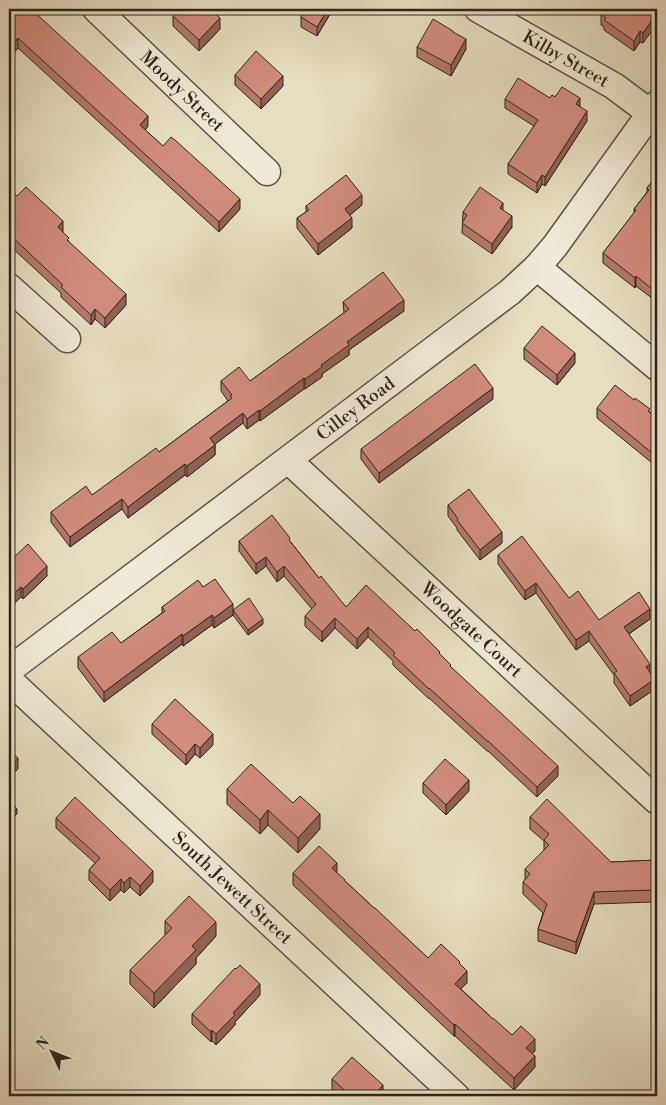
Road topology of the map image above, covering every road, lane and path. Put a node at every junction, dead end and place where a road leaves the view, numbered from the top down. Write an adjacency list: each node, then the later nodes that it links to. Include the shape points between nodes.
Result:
1 (96, 9): 4 (street, Moody Street)
2 (478, 9): 3 (street, Kilby Street)
3 (655, 112): 5 (street, Cilley Road)
4 (267, 172)
5 (537, 267): 8 (street); 9 (street, Cilley Road, via 510,292)
6 (9, 287): 7 (street)
7 (67, 339)
8 (657, 367)
9 (288, 460): 10 (street, Cilley Road); 12 (street, Woodgate Court)
10 (9, 670)
11 (9, 680): 13 (street, South Jewett Street)
12 (656, 800)
13 (456, 1096)

